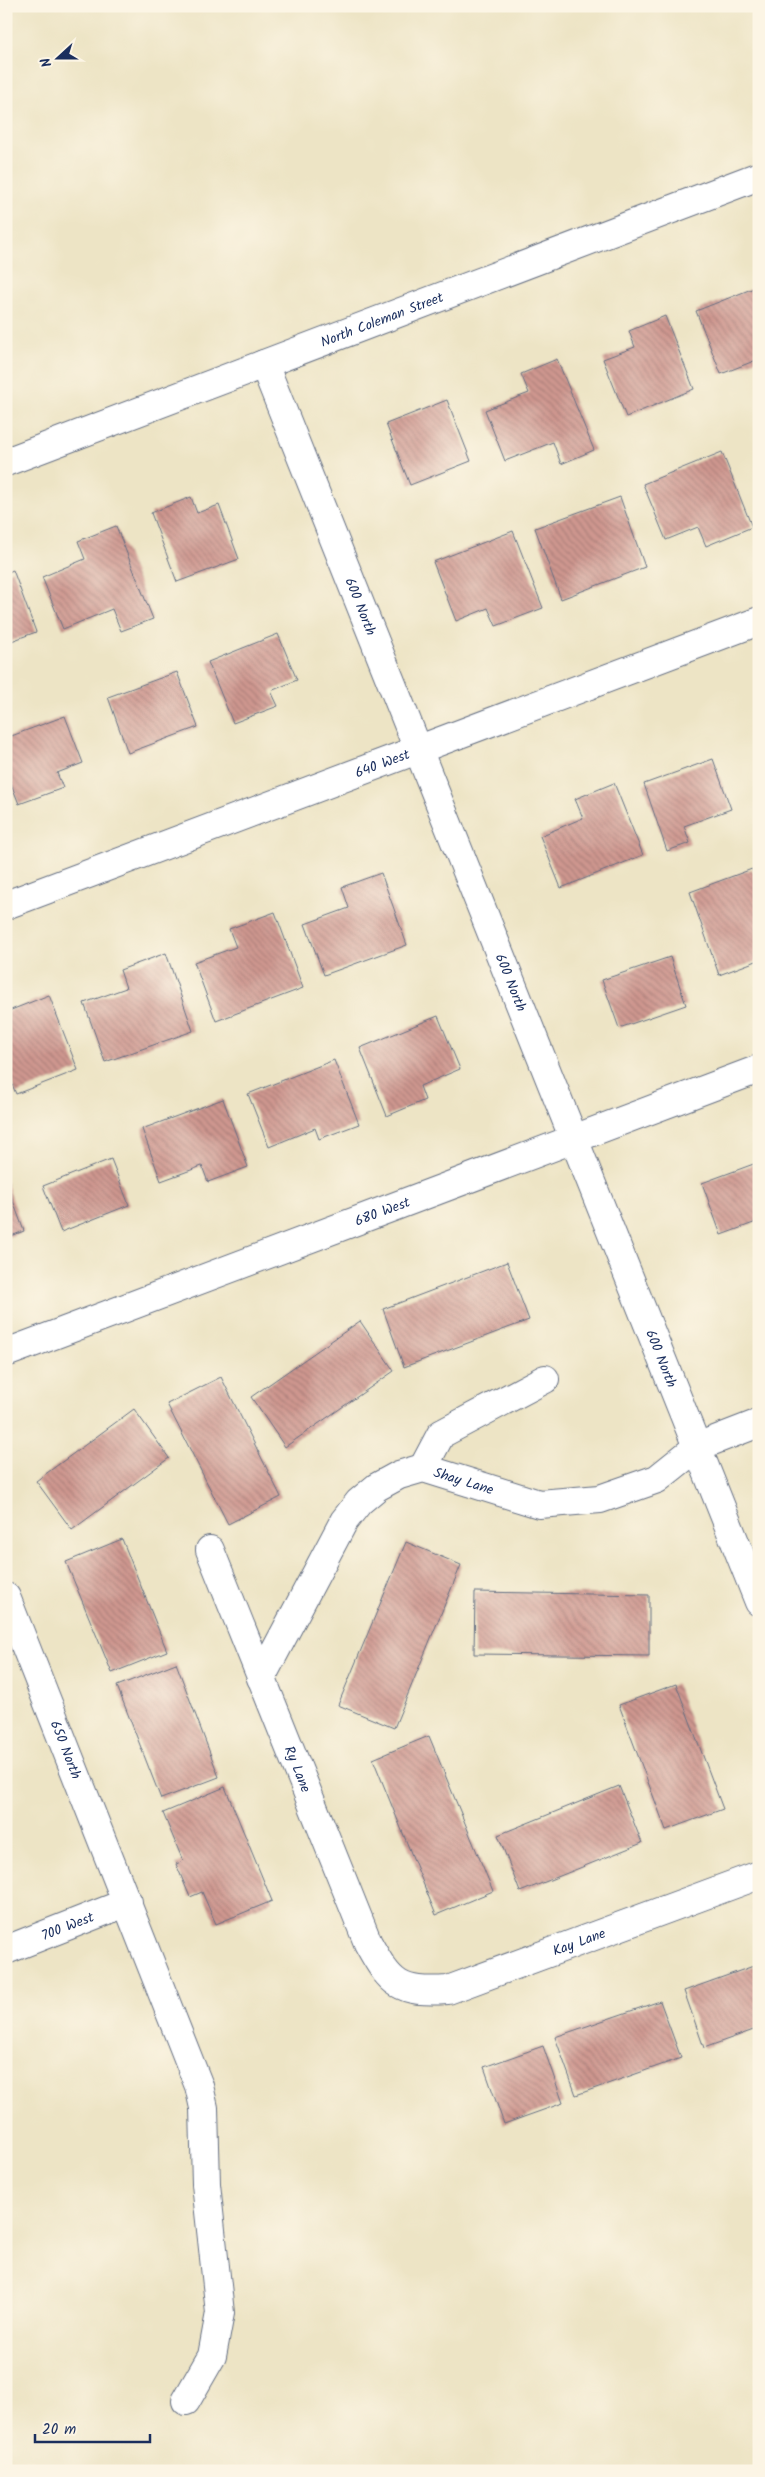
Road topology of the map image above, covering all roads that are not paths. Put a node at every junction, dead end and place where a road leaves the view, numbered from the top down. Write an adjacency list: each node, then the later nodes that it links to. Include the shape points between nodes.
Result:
1 (759, 176): 2 (street, North Coleman Street)
2 (264, 364): 3 (street, North Coleman Street); 5 (street, 600 North)
3 (6, 462)
4 (759, 621): 5 (street, 640 West)
5 (418, 750): 6 (street, 640 West); 8 (street, 600 North)
6 (6, 906)
7 (759, 1069): 8 (street, 680 West)
8 (574, 1139): 9 (street, 680 West); 12 (street, 600 North)
9 (6, 1352)
10 (545, 1379): 13 (street, via 440,1434)
11 (759, 1423): 12 (street, Shay Lane)
12 (697, 1447): 13 (street, Shay Lane, via 657,1479 600,1500 539,1504); 16 (street, 600 North)
13 (423, 1468): 17 (street, Shay Lane, via 377,1486 344,1520)
14 (210, 1550): 17 (street, Ry Lane)
15 (6, 1597): 19 (street, 650 North)
16 (759, 1602)
17 (262, 1678): 21 (street, Ry Lane, via 368,1943 382,1968)
18 (759, 1875): 21 (street, Kay Lane, via 448,1990 419,1991)
19 (128, 1902): 20 (street, 700 West); 22 (street, 650 North, via 187,2051 204,2108 206,2184 220,2313 212,2356)
20 (6, 1950)
21 (397, 1984)
22 (186, 2401)

